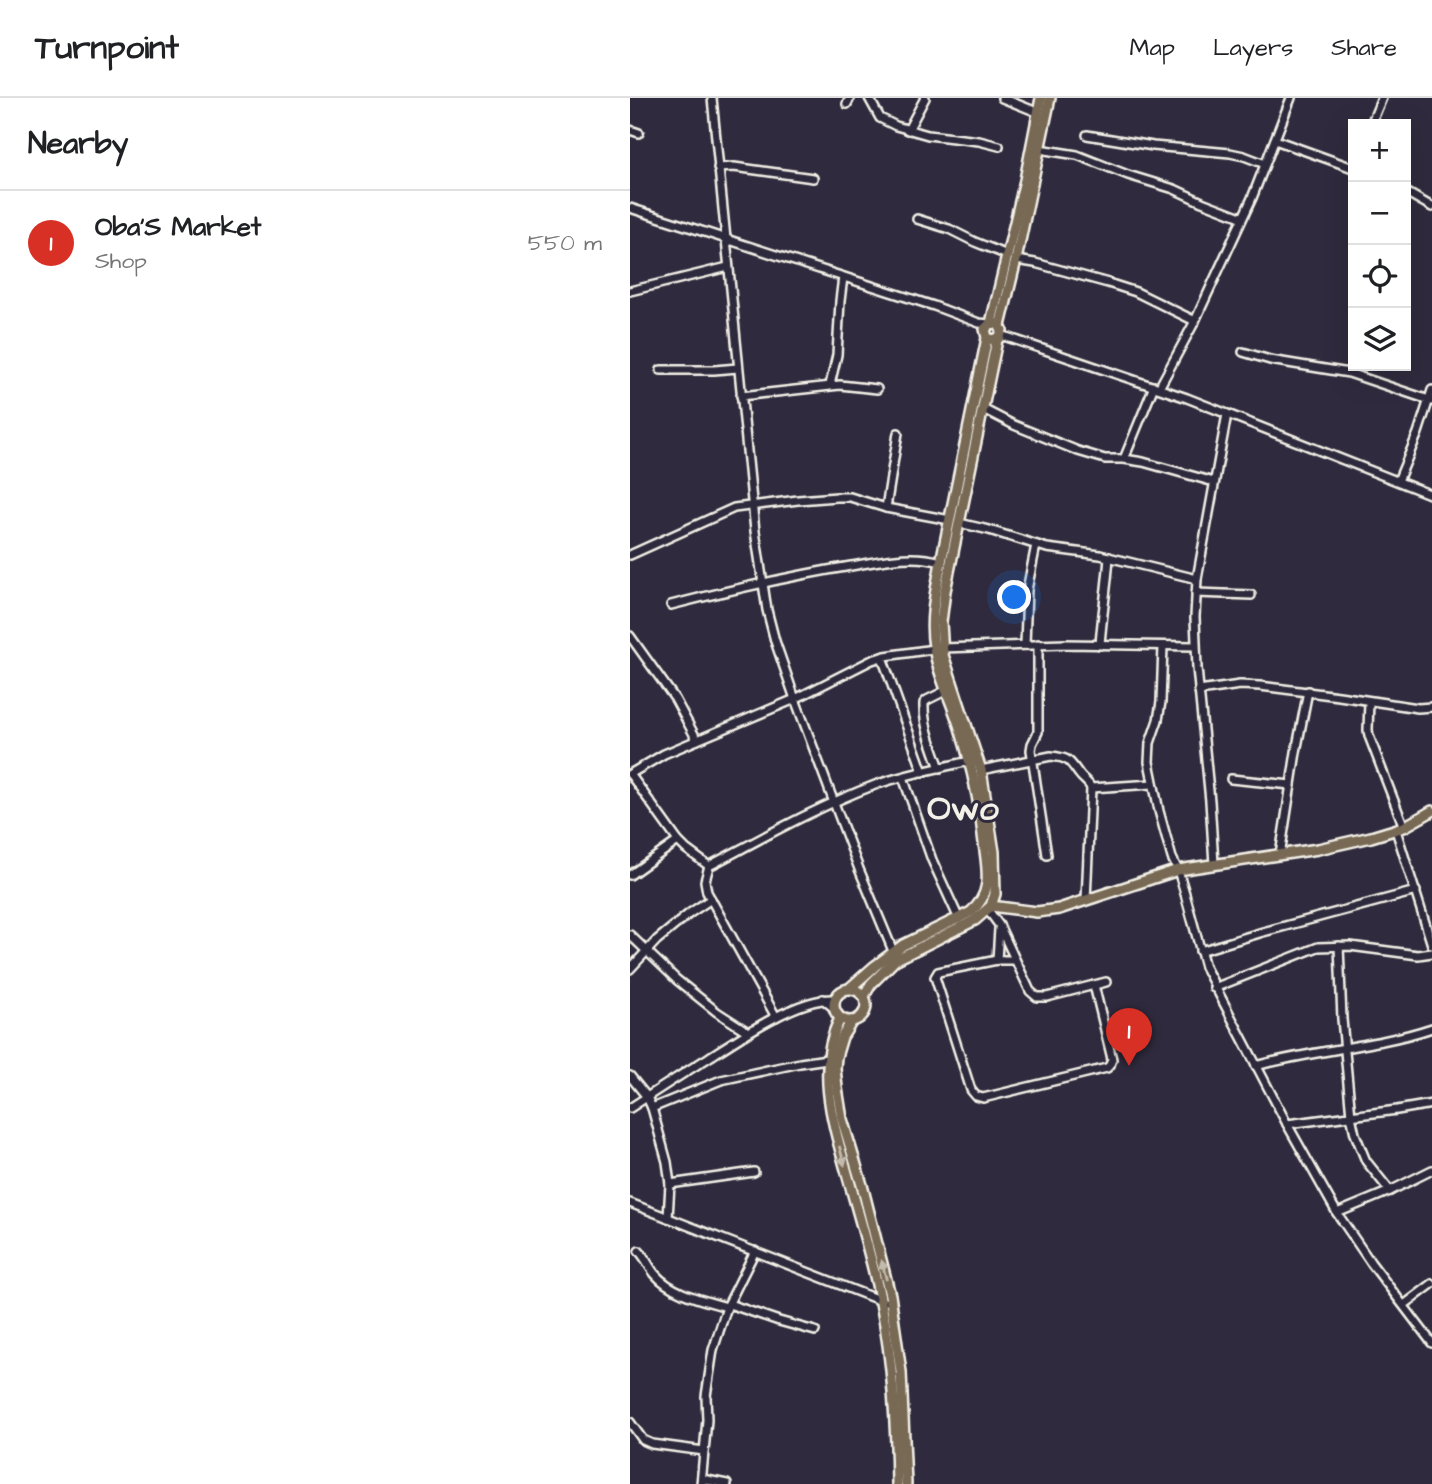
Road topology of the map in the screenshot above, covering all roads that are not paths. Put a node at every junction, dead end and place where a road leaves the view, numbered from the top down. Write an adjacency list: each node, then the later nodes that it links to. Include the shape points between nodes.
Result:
1 (712, 98): 20 (street)
2 (869, 98): 12 (street, via 880,118)
3 (925, 98): 12 (street)
4 (1002, 98): 9 (street)
5 (1041, 98): 9 (main road)
6 (1050, 98): 17 (main road)
7 (1291, 98): 15 (street)
8 (1382, 98): 10 (street)
9 (1037, 112): 28 (main road)
10 (1373, 119)
11 (630, 130): 13 (street)
12 (908, 130): 16 (street)
13 (639, 133)
14 (1087, 135): 18 (street, via 1230,153)
15 (1275, 140): 18 (street); 19 (street)
16 (999, 146)
17 (1039, 149): 25 (street, via 1077,155); 28 (main road)
18 (1265, 164): 25 (street)
19 (1348, 166)
20 (718, 168): 21 (street); 27 (street)
21 (813, 178)
22 (1411, 195): 23 (street)
23 (1432, 207)
24 (630, 208): 27 (street)
25 (1241, 217): 32 (street)
26 (917, 219): 28 (street)
27 (726, 239): 29 (street); 30 (street)
28 (1012, 257): 32 (street, via 1136,292); 33 (main road)
29 (728, 267): 31 (street); 35 (street)
30 (843, 277): 33 (street); 37 (street)
31 (630, 290)
32 (1195, 321): 38 (street)
33 (991, 330): 38 (street); 43 (main road); 52 (main road)
34 (1243, 352): 42 (street, via 1349,373)
35 (738, 368): 36 (street); 41 (street)
36 (661, 370)
37 (830, 385): 39 (street); 41 (street)
38 (1156, 387): 44 (street); 46 (street)
39 (877, 389)
40 (1432, 390): 42 (street)
41 (741, 396): 50 (street)
42 (1430, 400): 47 (street)
43 (983, 409): 46 (street, via 1078,450 1105,459); 52 (main road)
44 (1227, 414): 47 (street); 48 (street)
45 (898, 433): 51 (street)
46 (1124, 459): 48 (street)
47 (1398, 481): 49 (street)
48 (1214, 482): 57 (street)
49 (1432, 495)
50 (753, 505): 51 (street, via 837,497); 54 (street, via 719,514); 58 (street)
51 (886, 508): 52 (street)
52 (955, 521): 53 (street); 56 (main road); 68 (main road)
53 (1036, 545): 55 (street); 64 (street, via 1027,590)
54 (630, 555)
55 (1109, 557): 57 (street); 65 (street)
56 (941, 562): 58 (street, via 896,558); 68 (main road, via 932,622)
57 (1197, 579): 59 (street)
58 (763, 584): 61 (street); 73 (street, via 775,641)
59 (1196, 593): 60 (street); 67 (street)
60 (1251, 595)
61 (671, 605)
62 (630, 636): 76 (street, via 675,699)
63 (1038, 644): 64 (street); 65 (street); 77 (street, via 1038,732)
64 (1026, 645): 68 (street)
65 (1100, 645): 66 (street)
66 (1163, 646): 67 (street); 85 (street, via 1158,720 1150,743)
67 (1195, 646): 71 (street)
68 (938, 649): 69 (street); 70 (main road); 80 (main road)
69 (882, 657): 73 (street); 81 (street)
70 (947, 690): 78 (main road); 79 (street, via 924,704)
71 (1199, 691): 72 (street, via 1240,685); 95 (street)
72 (1308, 691): 74 (street); 86 (street)
73 (795, 699): 76 (street); 89 (street)
74 (1369, 701): 75 (street); 91 (street, via 1369,736)
75 (1432, 707)
76 (697, 740): 82 (street)
77 (1032, 759): 80 (street); 88 (street, via 1066,759); 93 (street)
78 (970, 761): 79 (street); 87 (main road)
79 (940, 768): 81 (street)
80 (981, 770): 87 (main road)
81 (923, 772): 83 (street)
82 (630, 774): 92 (street)
83 (903, 777): 89 (street); 103 (street)
84 (1231, 779): 86 (street)
85 (1153, 785): 88 (street); 97 (street)
86 (1291, 785): 94 (street)
87 (980, 786): 102 (main road, via 994,863); 103 (main road, via 988,883 978,906)
88 (1091, 788): 101 (street)
89 (834, 802): 96 (street); 109 (street)
90 (1432, 811): 91 (main road)
91 (1400, 828): 94 (main road); 99 (street)
92 (678, 841): 96 (street); 98 (street)
93 (1047, 855)
94 (1280, 855): 95 (main road)
95 (1214, 864): 97 (main road)
96 (709, 866): 100 (street, via 705,881)
97 (1178, 870): 101 (main road); 110 (street)
98 (630, 875)
99 (1416, 891): 106 (street); 110 (street)
100 (711, 899): 108 (street); 121 (street)
101 (1086, 901): 102 (main road, via 1037,912)
102 (990, 908): 104 (street); 119 (main road, via 895,960)
103 (959, 919): 109 (main road)
104 (999, 925): 112 (street); 113 (street)
105 (630, 935): 108 (street)
106 (1432, 945)
107 (1339, 946): 111 (street); 118 (street, via 1318,947); 126 (street)
108 (647, 951): 114 (street); 125 (street, via 677,980)
109 (893, 951): 117 (main road)
110 (1200, 951): 118 (street)
111 (1432, 953)
112 (997, 960): 113 (street); 116 (street, via 938,972 935,977 971,1090 983,1098 1110,1065)
113 (1015, 960): 116 (street, via 1037,997)
114 (630, 969)
115 (1106, 982): 116 (street)
116 (1094, 985)
117 (850, 988): 119 (main road); 120 (main road, via 842,990)
118 (1214, 988): 128 (street)
119 (864, 996): 123 (main road, via 864,1012)
120 (834, 1004): 121 (street, via 823,999); 122 (main road)
121 (776, 1017): 125 (street)
122 (840, 1018): 123 (main road); 127 (main road)
123 (852, 1021): 148 (main road, one-way to 123, via 836,1088 836,1056)
124 (1432, 1028): 126 (street)
125 (748, 1032): 130 (street)
126 (1344, 1047): 128 (street); 134 (street)
127 (827, 1059): 133 (street, via 720,1080); 146 (main road, one-way to 146, via 830,1108)
128 (1256, 1066): 135 (street)
129 (630, 1076): 130 (street)
130 (647, 1097): 132 (street); 133 (street)
131 (1432, 1104): 134 (street)
132 (630, 1108)
133 (652, 1108): 138 (street)
134 (1351, 1116): 135 (street); 139 (street, via 1366,1161)
135 (1286, 1124): 141 (street)
136 (1432, 1170): 139 (street)
137 (754, 1172): 138 (street)
138 (670, 1184): 142 (street)
139 (1390, 1191): 141 (street)
140 (630, 1203): 142 (street)
141 (1337, 1213): 149 (street)
142 (668, 1218): 144 (street)
143 (639, 1251): 147 (street, via 667,1284 690,1296)
144 (755, 1251): 146 (street); 147 (street)
145 (1432, 1284): 149 (street)
146 (881, 1301): 148 (street); 156 (main road, via 893,1393)
147 (728, 1305): 150 (street); 153 (street, via 709,1369)
148 (891, 1305): 157 (main road, via 901,1372)
149 (1404, 1305): 151 (street)
150 (815, 1331)
151 (1432, 1343)
152 (630, 1422): 153 (street, via 643,1440 652,1444)
153 (704, 1451): 154 (street)
154 (701, 1482): 155 (street)
155 (727, 1484)
156 (897, 1484)
157 (906, 1484)

